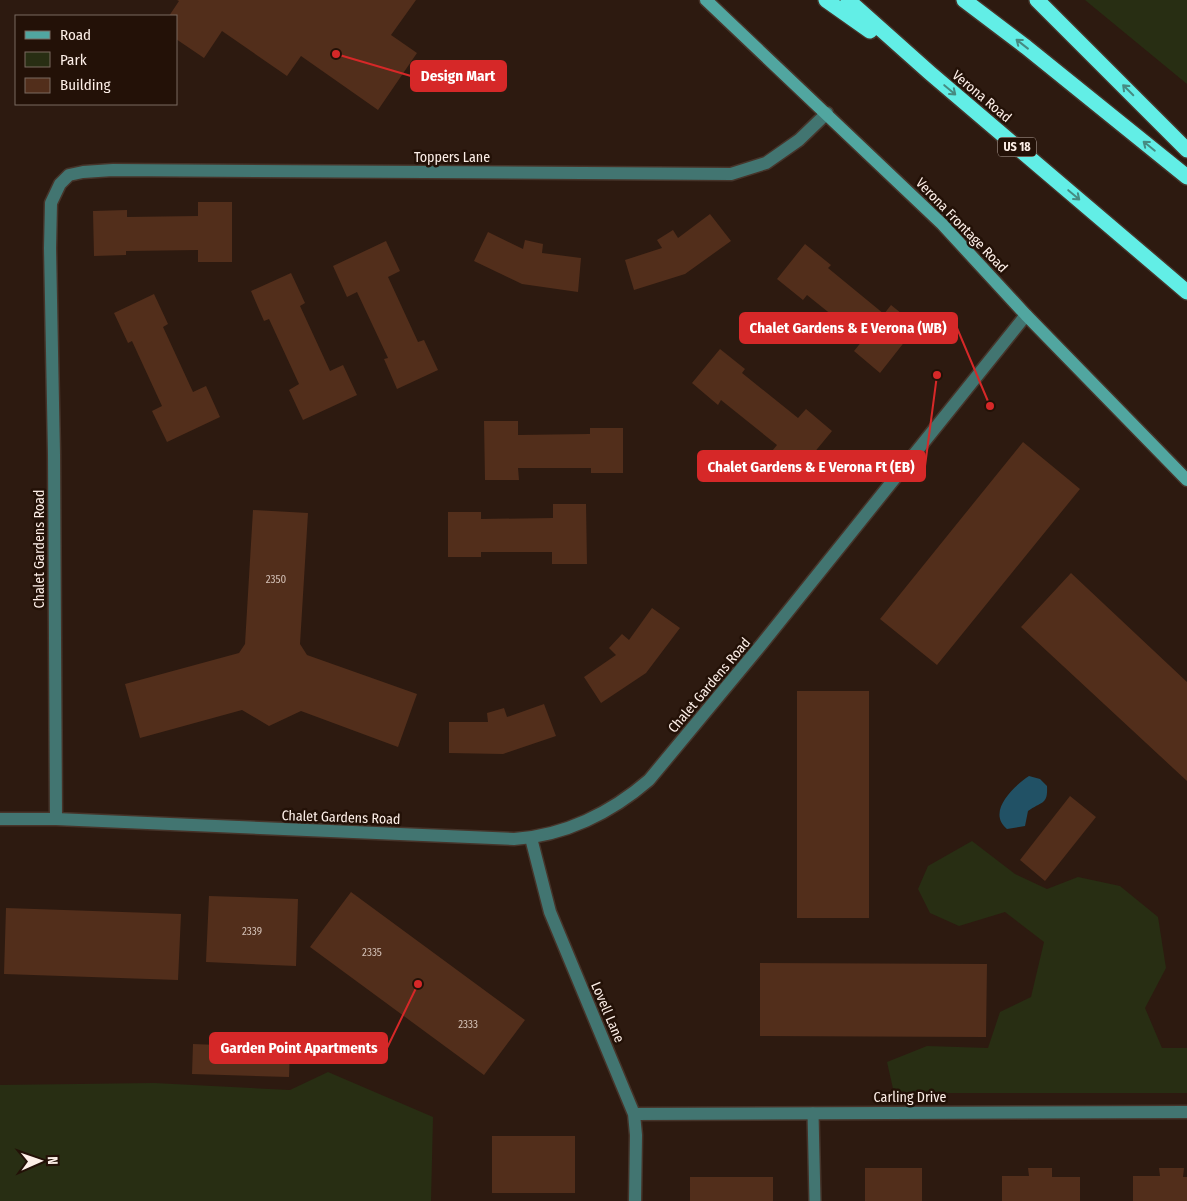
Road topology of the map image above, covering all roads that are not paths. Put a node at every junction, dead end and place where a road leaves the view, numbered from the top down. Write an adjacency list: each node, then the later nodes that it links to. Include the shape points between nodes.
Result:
1 (706, 0): 7 (street, Verona Frontage Road)
2 (826, 0): 6 (highway)
3 (848, 0): 6 (highway, Verona Road / US 18)
4 (964, 0): 9 (highway, one-way to 4)
5 (1037, 0): 8 (highway, one-way to 5)
6 (930, 73): 11 (highway, Verona Road / US 18, one-way to 11)
7 (827, 113): 10 (street, Toppers Lane, via 799,140 766,163 731,174 112,170 83,172); 12 (street, Verona Frontage Road, via 942,224)
8 (1187, 150)
9 (1187, 177)
10 (60, 184): 15 (street, Chalet Gardens Road, via 51,203 50,248)
11 (1187, 292)
12 (1026, 315): 13 (street, Verona Frontage Road); 16 (street, Chalet Gardens Road, via 761,646 648,780 629,798 584,823)
13 (1187, 480)
14 (0, 818): 15 (street)
15 (56, 819): 16 (street, Chalet Gardens Road)
16 (531, 838): 19 (street, Lovell Lane, via 550,912)
17 (1187, 1112): 18 (street, Carling Drive)
18 (813, 1113): 19 (street, Carling Drive); 21 (lane)
19 (634, 1114): 20 (street, Lovell Lane)
20 (635, 1201)
21 (815, 1201)

